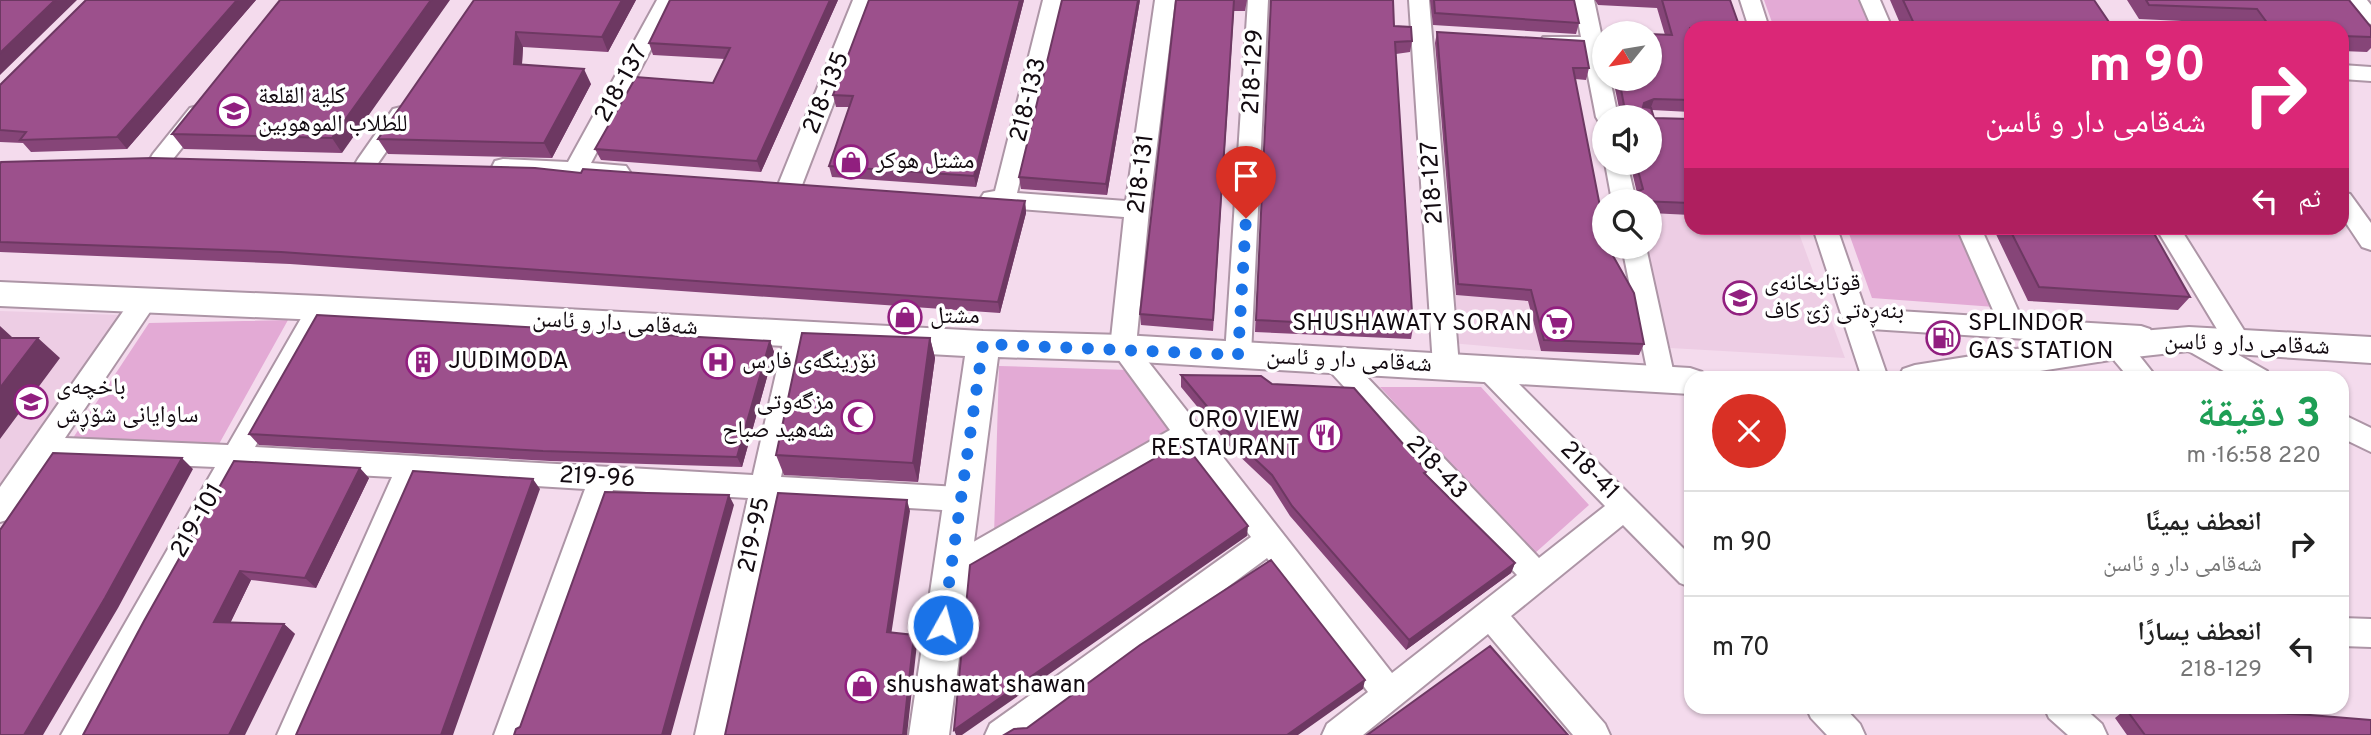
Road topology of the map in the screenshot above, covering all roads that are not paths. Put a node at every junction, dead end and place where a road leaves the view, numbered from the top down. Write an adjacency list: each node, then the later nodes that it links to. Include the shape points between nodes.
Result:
1 (667, 0): 28 (street, 218-137)
2 (863, 0): 31 (street, 218-135)
3 (1053, 0): 34 (street, 218-133)
4 (1165, 0): 35 (street, 218-131)
5 (1258, 0): 54 (street, 218-129)
6 (1419, 0): 56 (street, 218-127, via 1429,34)
7 (1584, 0): 15 (street)
8 (1750, 0): 12 (street)
9 (1870, 0): 13 (street)
10 (2356, 0): 11 (street)
11 (2371, 18)
12 (1757, 21)
13 (1879, 21)
14 (1527, 40): 15 (street)
15 (1591, 44): 20 (street)
16 (2349, 72): 17 (street)
17 (2371, 74)
18 (212, 96): 21 (street)
19 (412, 97): 25 (street)
20 (1604, 105)
21 (161, 159): 22 (street); 23 (street)
22 (133, 160)
23 (188, 160)
24 (338, 163): 25 (street)
25 (366, 164): 26 (street)
26 (394, 164)
27 (478, 166): 28 (street)
28 (576, 169): 29 (street)
29 (643, 174)
30 (763, 183): 31 (street)
31 (790, 185): 32 (street)
32 (817, 187)
33 (964, 197): 34 (street)
34 (1004, 200): 35 (street)
35 (1137, 210): 52 (street, 218-131)
36 (2349, 210): 40 (street)
37 (1827, 235): 45 (street)
38 (1972, 235): 46 (street)
39 (2172, 235): 49 (street)
40 (2371, 241)
41 (1638, 259): 62 (street)
42 (0, 294): 43 (street, شەقامی دار و ئاسن)
43 (145, 300): 44 (street, شەقامی دار و ئاسن); 66 (street)
44 (320, 308): 47 (street, شەقامی دار و ئاسن); 67 (street, 219-101)
45 (1855, 318): 46 (street); 58 (street)
46 (2014, 329): 48 (street)
47 (798, 334): 50 (street, شەقامی دار و ئاسن); 70 (street, 219-95)
48 (2189, 339): 49 (street, شەقامی دار و ئاسن); 51 (street, شەقامی دار و ئاسن); 61 (street)
49 (2238, 342): 53 (street, شەقامی دار و ئاسن)
50 (983, 344): 52 (street, شەقامی دار و ئاسن); 71 (street)
51 (2117, 346): 59 (street, شەقامی دار و ئاسن); 60 (street)
52 (1123, 348): 54 (street, شەقامی دار و ئاسن); 64 (street)
53 (2371, 349)
54 (1238, 355): 55 (street, شەقامی دار و ئاسن)
55 (1335, 360): 56 (street, شەقامی دار و ئاسن); 77 (street, 218-43)
56 (1446, 366): 57 (street, شەقامی دار و ئاسن)
57 (1488, 369): 62 (street, شەقامی دار و ئاسن); 72 (street, 218-41)
58 (1873, 371)
59 (1959, 371)
60 (2138, 371)
61 (2246, 371)
62 (1676, 380)
63 (2349, 429): 65 (street)
64 (1188, 433): 74 (street); 76 (street)
65 (2371, 442)
66 (42, 449): 67 (street, 219-96); 73 (street)
67 (235, 457): 68 (street, 219-96); 84 (street, 219-101)
68 (411, 467): 69 (street, 219-96); 85 (street)
69 (603, 479): 70 (street, 219-96); 86 (street)
70 (765, 488): 71 (street, 219-96); 87 (street, 219-95)
71 (959, 499): 76 (street)
72 (1625, 507): 75 (street, 218-41); 77 (street)
73 (0, 509)
74 (1270, 540): 81 (street); 89 (street)
75 (1684, 568)
76 (950, 570): 88 (street)
77 (1537, 577): 78 (street)
78 (1490, 614): 81 (street); 91 (street)
79 (2349, 632): 80 (street)
80 (2371, 633)
81 (1389, 694): 90 (street)
82 (1829, 714): 92 (street)
83 (2068, 714): 93 (street)
84 (77, 735)
85 (293, 735)
86 (510, 735)
87 (711, 735)
88 (929, 735)
89 (1001, 735)
90 (1338, 735)
91 (1594, 735)
92 (1849, 735)
93 (2091, 735)

